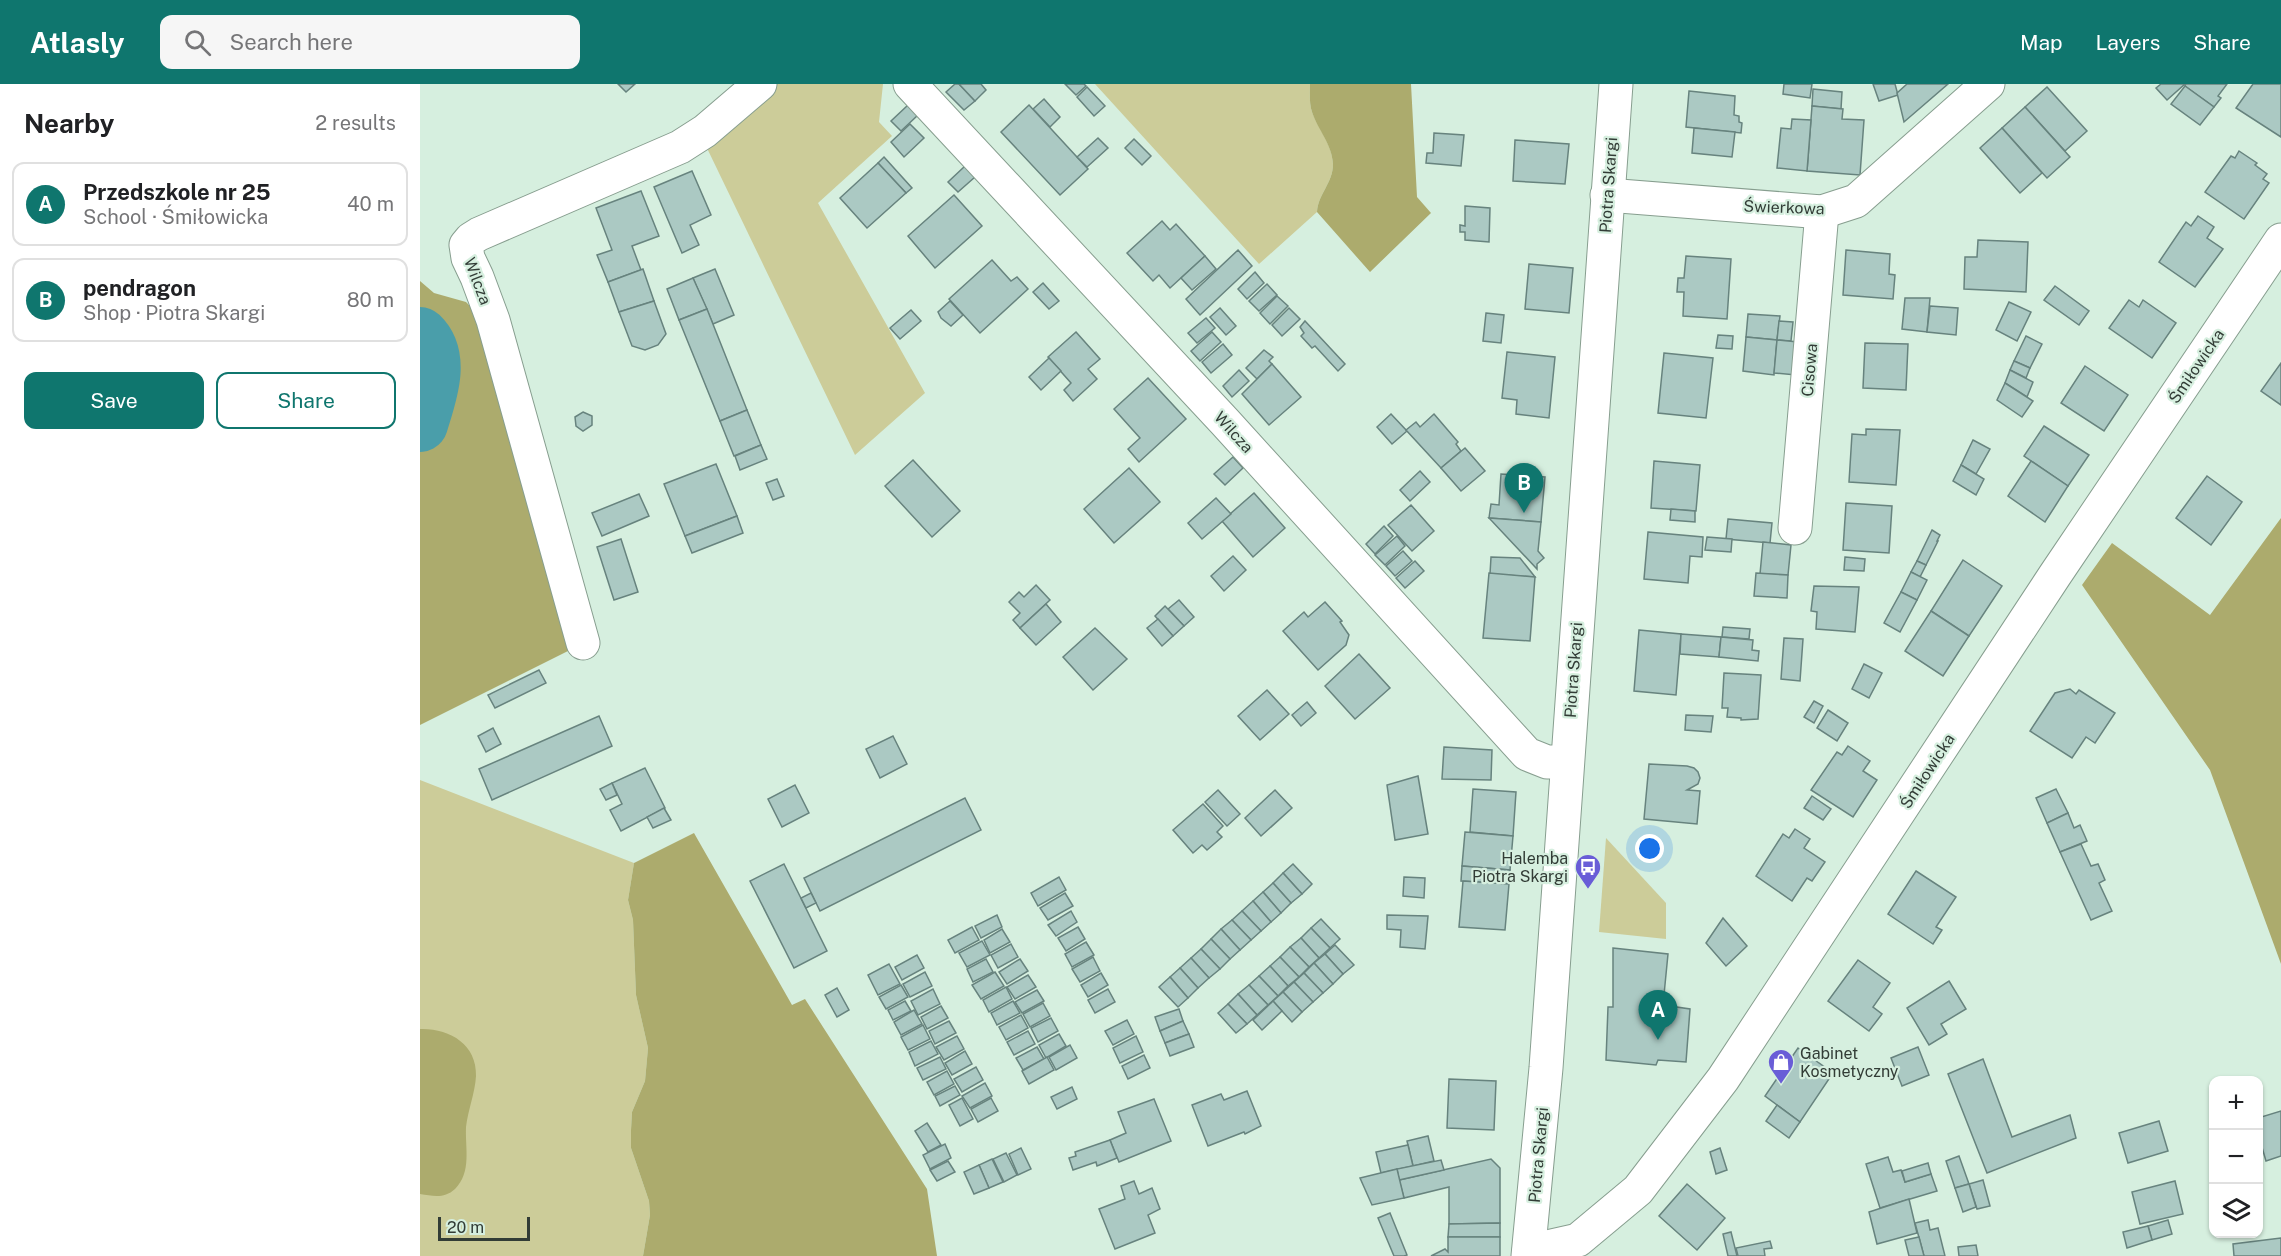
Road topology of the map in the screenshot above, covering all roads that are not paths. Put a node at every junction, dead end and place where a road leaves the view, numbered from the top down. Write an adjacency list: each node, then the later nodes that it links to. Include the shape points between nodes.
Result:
1 (760, 84): 9 (street, Wilcza, via 680,147 479,234 466,245 493,320)
2 (910, 84): 10 (street, Wilcza, via 1527,754 1547,762)
3 (1616, 84): 5 (street, Piotra Skargi)
4 (1988, 84): 6 (street, Świerkowa, via 1856,201)
5 (1607, 195): 6 (street, Świerkowa); 10 (street, Piotra Skargi)
6 (1822, 212): 8 (street, Cisowa)
7 (2281, 240): 11 (street, Śmiłowicka, via 1723,1079 1638,1190 1578,1240)
8 (1795, 528)
9 (583, 643)
10 (1567, 762): 11 (street, Piotra Skargi, via 1546,1068)
11 (1528, 1253)

